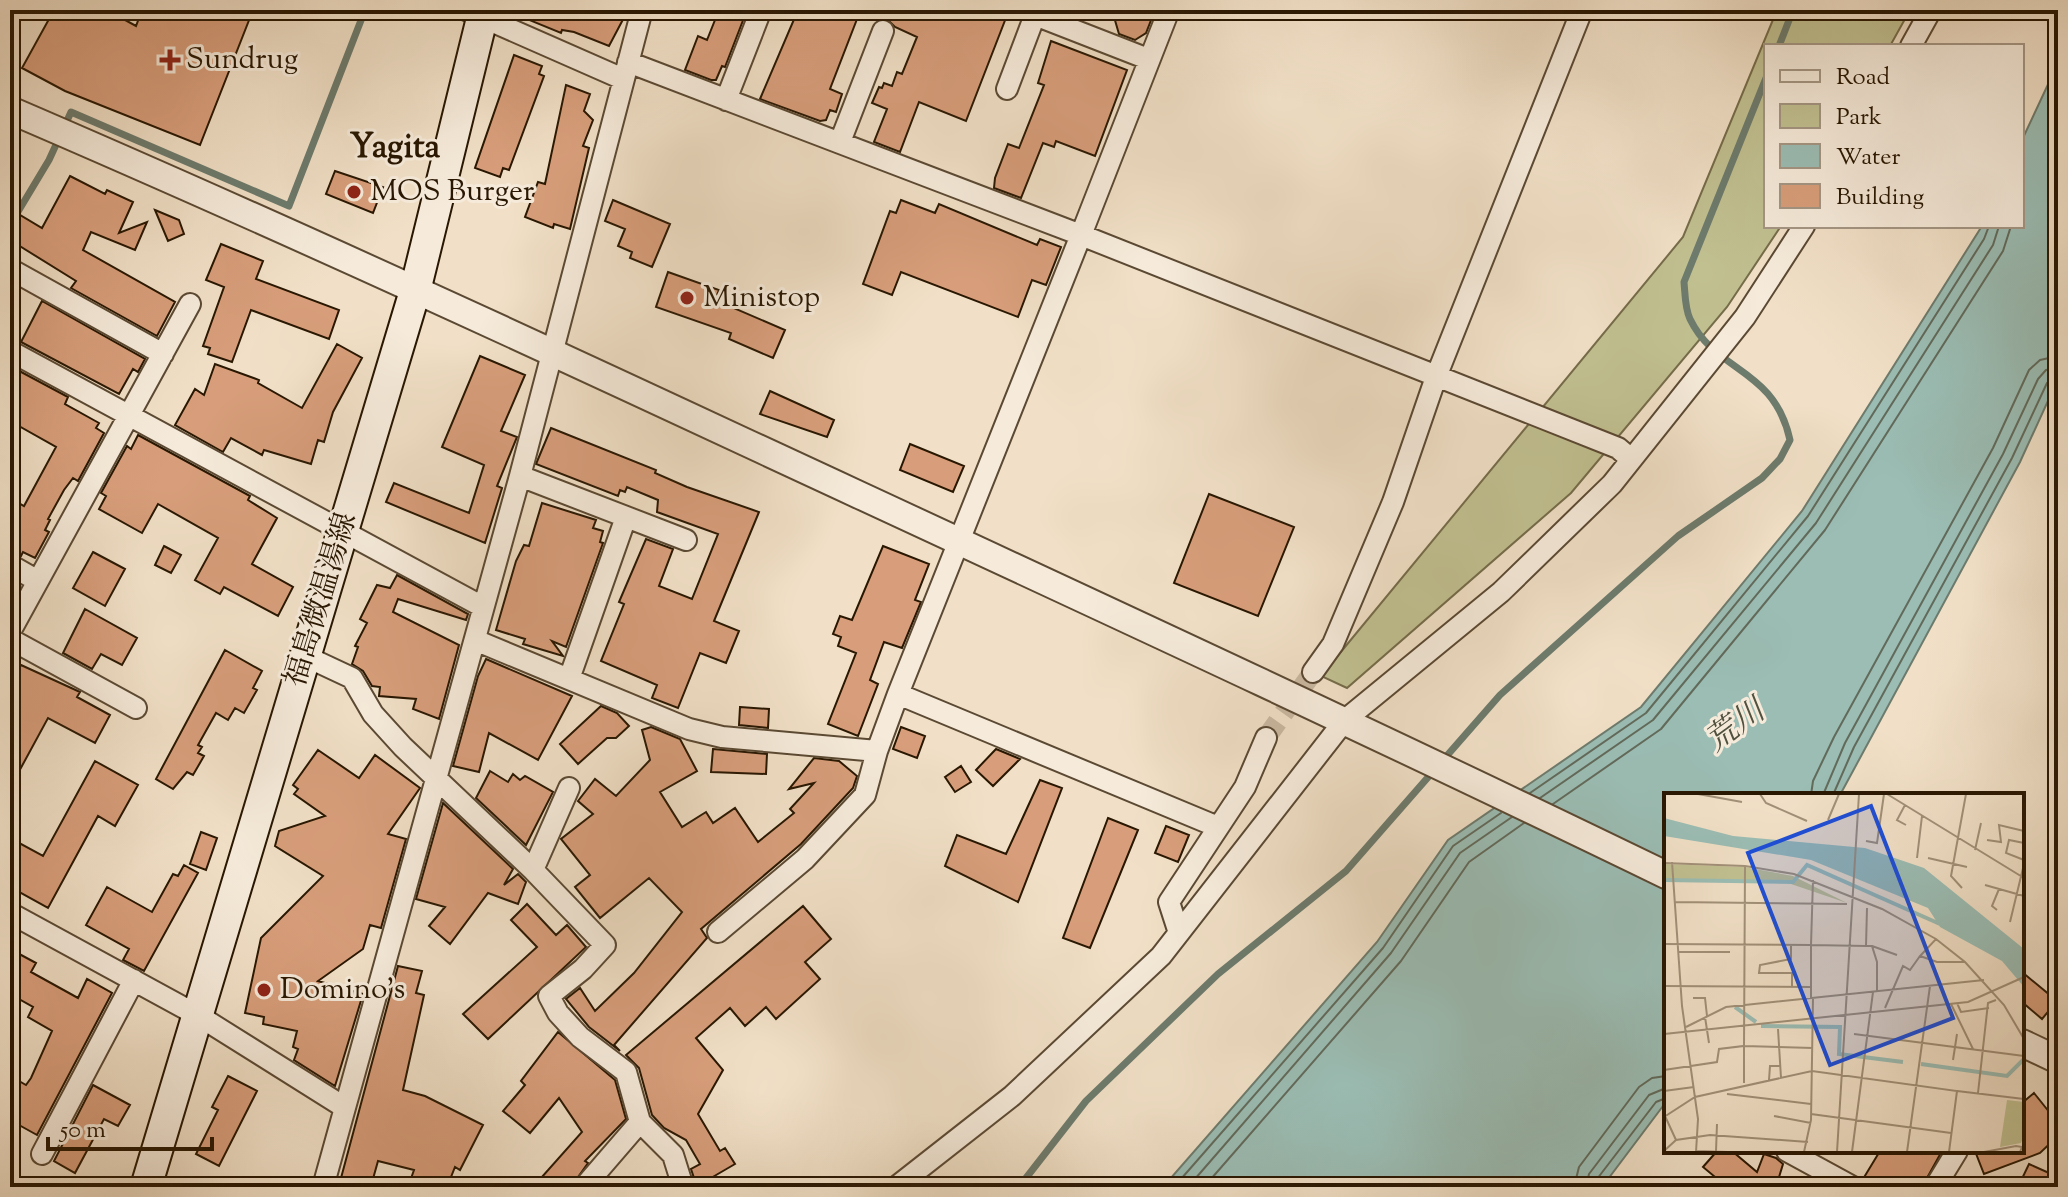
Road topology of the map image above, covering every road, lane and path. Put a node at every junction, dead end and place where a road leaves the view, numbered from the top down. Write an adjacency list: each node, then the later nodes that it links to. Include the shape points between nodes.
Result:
1 (642, 10): 11 (street)
2 (761, 10): 13 (street)
3 (1169, 10): 10 (street)
4 (1582, 10): 24 (street)
5 (1931, 10): 9 (street)
6 (478, 12): 11 (street); 19 (main road, 福島微温湯線)
7 (1036, 13): 10 (street); 12 (street)
8 (883, 31): 15 (street)
9 (1912, 44)
10 (1148, 59): 17 (street)
11 (626, 70): 13 (street); 21 (street)
12 (1007, 89)
13 (726, 100): 15 (street)
14 (10, 110): 19 (street, via 255,215)
15 (840, 142): 17 (street)
16 (1803, 228): 26 (street, via 1745,317)
17 (1081, 235): 24 (street); 31 (street)
18 (10, 269): 23 (street)
19 (415, 291): 21 (street); 29 (main road, 福島微温湯線)
20 (190, 304): 23 (street)
21 (554, 350): 27 (street); 31 (street)
22 (10, 351): 25 (street)
23 (163, 354): 25 (street)
24 (1436, 377): 26 (street, via 1618,448); 39 (street, via 1393,502 1333,644)
25 (129, 415): 29 (street); 33 (street)
26 (1631, 459): 43 (street, via 1501,592)
27 (520, 476): 28 (street); 34 (street)
28 (626, 517): 30 (street); 40 (street)
29 (342, 533): 34 (street); 38 (main road, 福島微温湯線)
30 (686, 540)
31 (959, 540): 41 (street); 43 (street)
32 (10, 565): 33 (street)
33 (38, 581): 35 (street)
34 (483, 607): 37 (street)
35 (10, 632)
36 (10, 639): 42 (street)
37 (475, 640): 40 (street); 46 (street)
38 (305, 656): 46 (street, via 352,678 382,726); 55 (main road, 福島微温湯線)
39 (1313, 672)
40 (569, 679): 45 (street, via 689,729 722,737)
41 (898, 694): 45 (street); 48 (street)
42 (136, 708)
43 (1349, 721): 50 (street); 53 (street)
44 (1266, 738): 48 (street, via 1245,787)
45 (877, 751): 52 (street, via 865,795 805,859)
46 (436, 779): 49 (street); 58 (street)
47 (569, 788): 49 (street)
48 (1218, 827): 53 (street, via 1169,902)
49 (533, 870): 59 (street, via 605,945 549,996 580,1037 626,1072)
50 (1664, 874)
51 (10, 913): 54 (street)
52 (718, 932)
53 (1179, 933): 67 (street, via 1012,1096)
54 (134, 980): 55 (street); 62 (street)
55 (199, 1016): 58 (street); 63 (main road, 福島微温湯線)
56 (2024, 1044): 57 (street)
57 (2058, 1060)
58 (344, 1107): 64 (street)
59 (640, 1122): 65 (street); 66 (street, via 673,1155)
60 (1796, 1153): 68 (street)
61 (1956, 1153): 69 (street)
62 (42, 1154)
63 (146, 1187)
64 (323, 1187)
65 (584, 1187)
66 (683, 1187)
67 (896, 1187)
68 (1853, 1187)
69 (1935, 1187)

